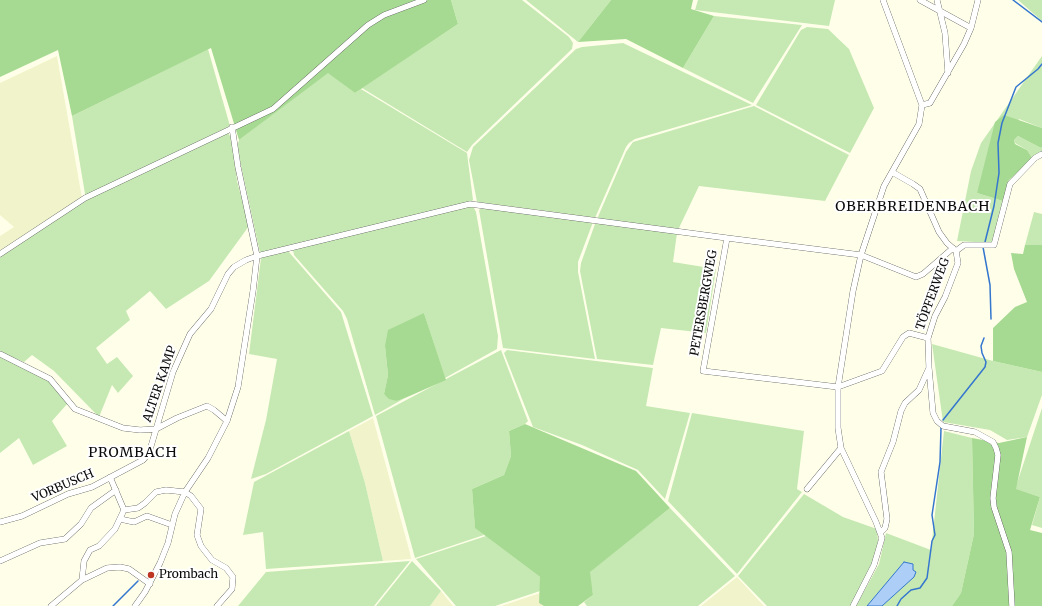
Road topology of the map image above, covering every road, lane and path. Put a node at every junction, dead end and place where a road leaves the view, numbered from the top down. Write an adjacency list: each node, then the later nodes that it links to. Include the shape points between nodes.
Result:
1 (424, 0): 10 (street, via 377,18 273,109)
2 (883, 0): 9 (street)
3 (920, 0): 6 (street)
4 (937, 0): 6 (street)
5 (978, 0): 7 (street)
6 (940, 10): 7 (street); 8 (street, via 945,33)
7 (971, 28): 8 (street)
8 (948, 74): 9 (street, via 930,103)
9 (922, 105): 12 (street, via 919,124)
10 (232, 127): 15 (street, via 85,198); 17 (street)
11 (1042, 154): 14 (street, via 1010,184 994,245 964,245)
12 (892, 172): 14 (street, TÖPFERWEG, via 920,189 939,232); 16 (street, via 879,197)
13 (727, 238): 16 (street, PETERSBERGWEG); 17 (street, ALTER KAMP, via 470,204); 21 (street, PETERSBERGWEG, via 703,371)
14 (954, 249): 16 (street, PETERSBERGWEG, via 916,278); 18 (street, TÖPFERWEG, via 958,263)
15 (0, 254)
16 (861, 255): 21 (street)
17 (257, 256): 22 (street, via 254,291 238,387); 23 (street, ALTER KAMP, via 234,266 211,309 190,334 173,372)
18 (928, 338): 20 (street, TÖPFERWEG); 21 (street, via 908,333 882,371)
19 (0, 354): 23 (street, via 50,379 75,409 123,428)
20 (929, 368): 33 (street, TÖPFERWEG, via 919,390 900,411 893,442 881,472 887,519); 42 (street, via 933,413 937,421 943,426 975,432 993,442 996,448 998,455 993,498 1009,552)
21 (838, 387): 24 (street, via 838,428)
22 (226, 422): 23 (street, via 208,406); 28 (street, via 208,458)
23 (156, 429): 25 (street, ALTER KAMP, via 149,453 143,460)
24 (841, 448): 26 (street); 33 (street)
25 (110, 477): 27 (street); 31 (street, VORBUSCH, via 22,516)
26 (807, 489)
27 (116, 490): 29 (street); 34 (street, via 91,508 81,524 65,539 40,543)
28 (185, 492): 29 (street, via 156,492 138,508); 32 (street); 40 (street, via 201,509 197,535 201,546 212,560 226,568 233,577 232,589)
29 (124, 510): 30 (street)
30 (120, 519): 32 (street, via 134,522 147,516); 35 (street, via 115,529 99,546 90,550 84,561)
31 (0, 522)
32 (172, 525): 36 (street, via 168,543)
33 (881, 532): 41 (street, TÖPFERWEG, via 882,538 874,565)
34 (0, 561)
35 (82, 580): 36 (street, via 107,568 120,567 129,569); 38 (street)
36 (150, 584): 37 (street)
37 (140, 603): 39 (street)
38 (51, 606)
39 (135, 606)
40 (217, 606)
41 (853, 606)
42 (1012, 606)

